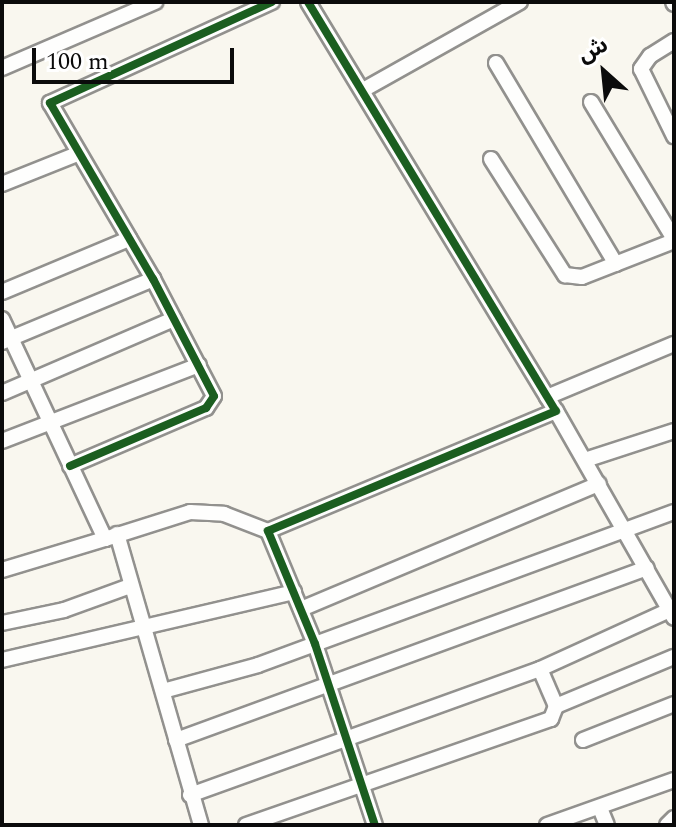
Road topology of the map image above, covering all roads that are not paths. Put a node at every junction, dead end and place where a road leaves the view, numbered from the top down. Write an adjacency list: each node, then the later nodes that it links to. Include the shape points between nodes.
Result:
1 (155, 2): 7 (street)
2 (272, 2): 11 (street, via 57,97 50,103 52,112)
3 (308, 2): 8 (street)
4 (520, 2): 8 (street)
5 (674, 41): 10 (street, via 650,56 641,69)
6 (496, 63): 16 (street)
7 (2, 68)
8 (363, 90): 26 (street)
9 (591, 102): 15 (street)
10 (674, 136)
11 (77, 154): 13 (street); 14 (street)
12 (491, 159): 16 (street, via 565,275 582,277)
13 (2, 184)
14 (129, 239): 17 (street); 18 (street)
15 (674, 240): 16 (street)
16 (616, 264)
17 (153, 279): 20 (street); 21 (street)
18 (2, 292)
19 (2, 319): 21 (street)
20 (174, 319): 23 (street); 24 (street)
21 (7, 341): 24 (street)
22 (674, 344): 26 (street)
23 (199, 365): 28 (street); 32 (street, via 214,396 206,408)
24 (31, 382): 25 (street); 28 (street)
25 (2, 393)
26 (547, 397): 27 (street)
27 (556, 411): 31 (street); 36 (street)
28 (51, 425): 30 (street); 32 (street)
29 (674, 431): 31 (street)
30 (2, 441)
31 (585, 460): 33 (street)
32 (70, 466): 37 (street)
33 (599, 484): 35 (street); 42 (street)
34 (674, 512): 35 (street)
35 (624, 526): 38 (street); 46 (street)
36 (268, 531): 37 (street, via 224,514 190,512); 41 (street)
37 (111, 536): 39 (street); 40 (street)
38 (647, 568): 43 (street); 50 (street)
39 (2, 570)
40 (130, 586): 44 (street, via 64,610); 45 (street)
41 (294, 592): 42 (street); 45 (street)
42 (301, 609): 46 (street)
43 (673, 612): 49 (street)
44 (2, 623)
45 (143, 631): 48 (street); 51 (street)
46 (315, 644): 50 (street); 51 (street)
47 (674, 657): 53 (street)
48 (2, 660)
49 (540, 669): 53 (street); 54 (street)
50 (330, 686): 54 (street); 55 (street)
51 (163, 691): 55 (street)
52 (674, 704): 56 (street)
53 (556, 706): 58 (street, via 551,719)
54 (347, 737): 58 (street); 59 (street)
55 (176, 740): 59 (street)
56 (583, 740)
57 (674, 780): 60 (street)
58 (363, 785): 63 (street); 64 (street)
59 (190, 795): 62 (street)
60 (600, 808): 65 (street); 66 (street)
61 (674, 818): 67 (street)
62 (201, 825)
63 (246, 825)
64 (375, 825)
65 (547, 825)
66 (607, 825)
67 (667, 825)

